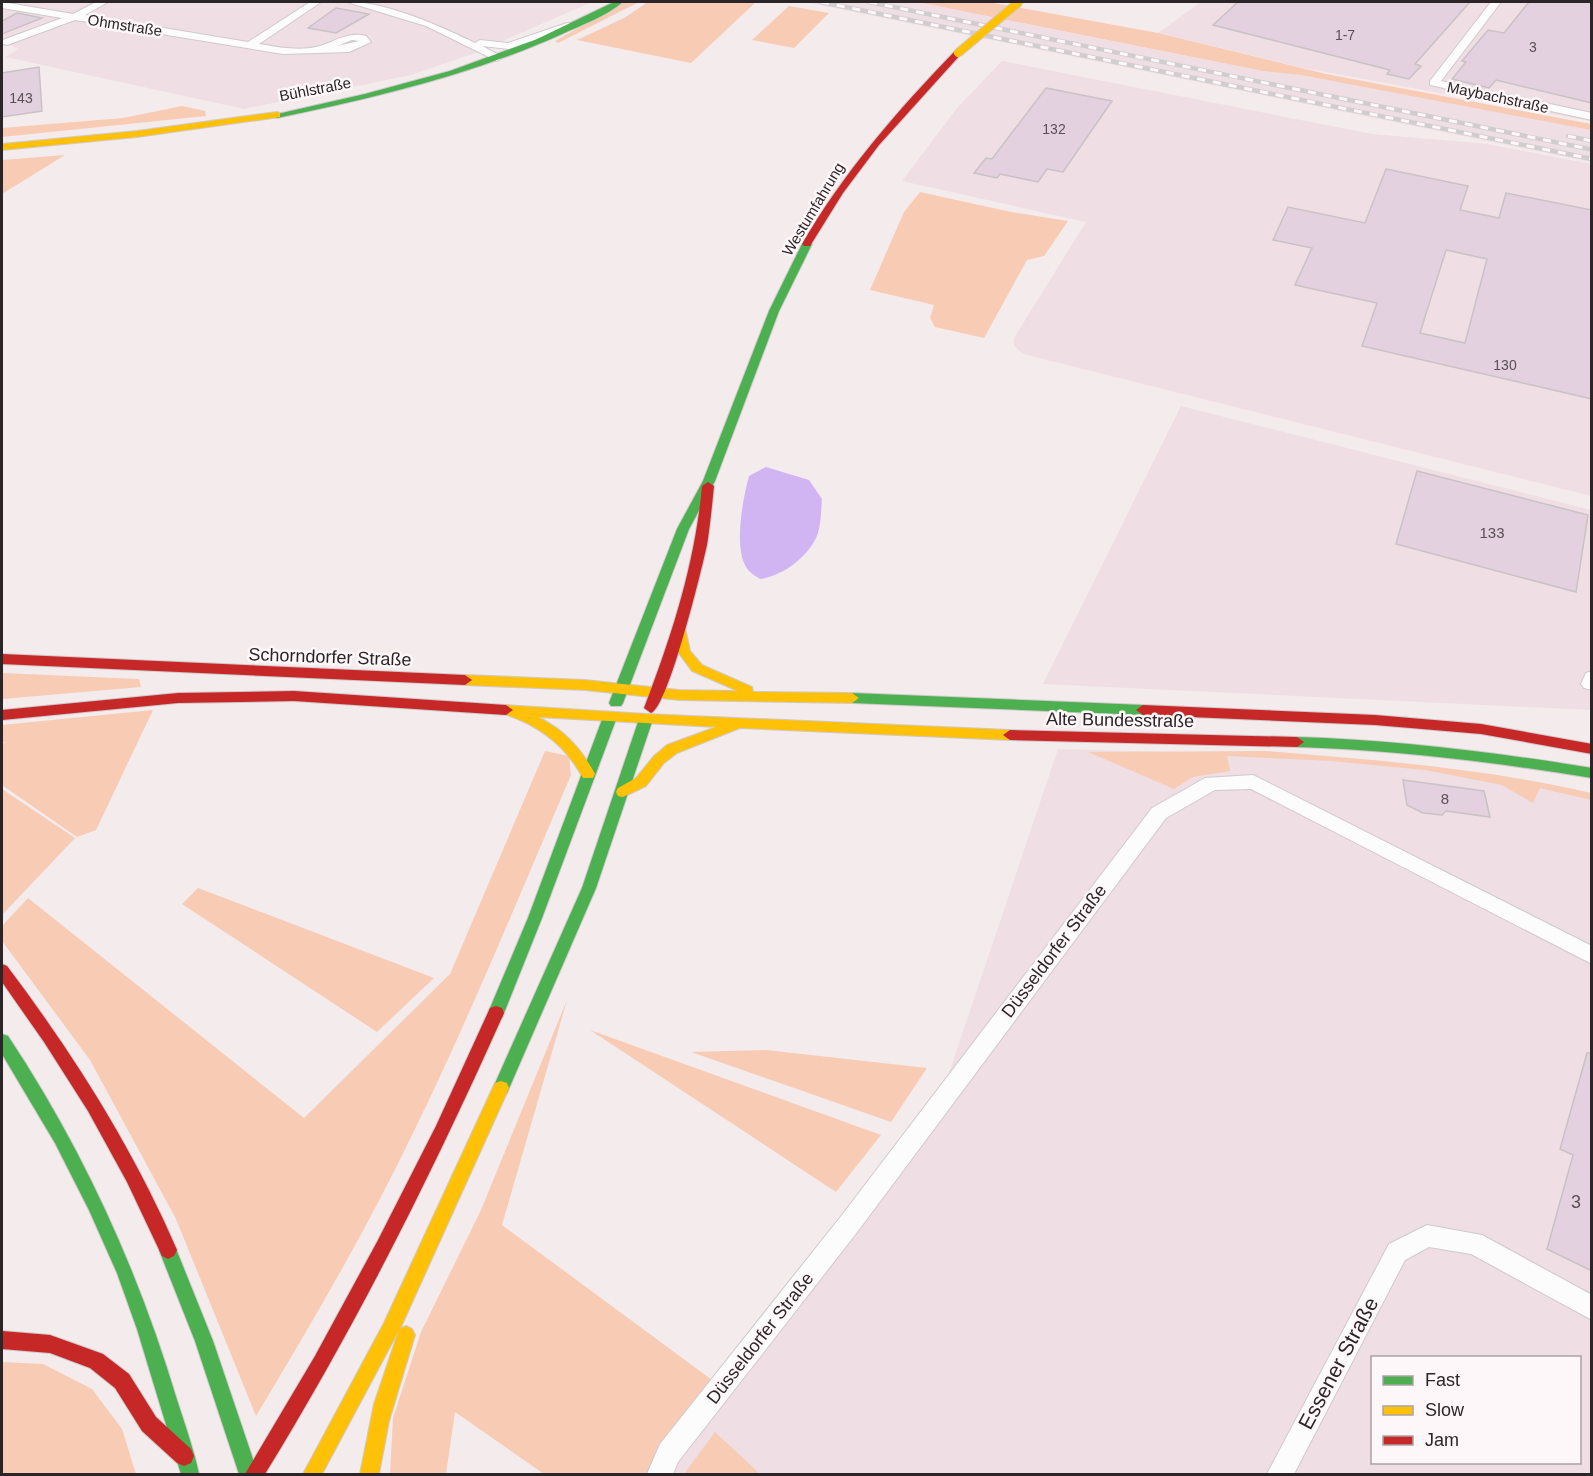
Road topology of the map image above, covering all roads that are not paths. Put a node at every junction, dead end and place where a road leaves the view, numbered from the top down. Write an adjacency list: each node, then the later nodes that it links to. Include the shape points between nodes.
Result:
1 (103, 2): 8 (street)
2 (316, 2): 12 (street)
3 (352, 2): 10 (street, via 413,18)
4 (620, 2): 9 (main road, Bühlstraße)
5 (1019, 2): 17 (main road, Westumfahrung, bridge, via 930,80 876,142 826,214 774,309)
6 (1496, 2): 15 (street, Maybachstraße, via 1434,82)
7 (2, 5): 8 (street, Ohmstraße)
8 (74, 17): 11 (street); 12 (street, Ohmstraße)
9 (575, 25): 10 (street, via 506,47); 14 (main road, Bühlstraße)
10 (450, 33): 14 (street)
11 (7, 42)
12 (249, 46): 13 (street, Ohmstraße)
13 (317, 50)
14 (497, 58): 16 (main road, Bühlstraße, via 427,81 309,108 175,129)
15 (1592, 117)
16 (2, 147)
17 (708, 482): 18 (main road, Westumfahrung, via 702,553); 20 (main road, Westumfahrung, via 684,527)
18 (679, 628): 21 (main road, Westumfahrung); 22 (main road, via 684,652 697,668)
19 (2, 659): 20 (main road, Schorndorfer Straße)
20 (621, 689): 21 (main road, Schorndorfer Straße); 25 (main road, Westumfahrung)
21 (657, 692): 22 (main road, Alte Bundesstraße); 26 (main road, Westumfahrung)
22 (767, 698): 28 (main road, Alte Bundesstraße, via 932,700 1375,720 1481,729)
23 (516, 712): 24 (main road, via 294,696 178,698); 25 (main road); 30 (main road, via 563,735)
24 (2, 715)
25 (610, 717): 26 (main road); 30 (main road, Westumfahrung)
26 (646, 719): 27 (main road, Alte Bundesstraße); 31 (main road, Westumfahrung)
27 (738, 723): 29 (main road, Alte Bundesstraße, via 1031,736 1348,743 1494,757); 31 (main road, via 721,734 688,740 671,748 642,782)
28 (1592, 749)
29 (1592, 772)
30 (588, 774): 41 (main road, Westumfahrung, via 509,981 435,1149 347,1322)
31 (622, 793): 35 (main road, Westumfahrung, via 589,888)
32 (1592, 956): 44 (street, Düsseldorfer Straße, via 1253,783 1212,783 1159,813 850,1223 669,1453)
33 (2, 971): 40 (main road, via 46,1029 116,1145 174,1265 210,1353)
34 (2, 1041): 38 (main road, via 57,1131 118,1257 157,1362)
35 (417, 1274): 42 (main road); 43 (main road, via 405,1337 373,1447)
36 (1592, 1308): 45 (street, Essener Straße, via 1474,1244 1427,1236 1397,1252)
37 (2, 1340): 38 (main road, via 40,1341 72,1348 101,1364 134,1395 148,1422)
38 (185, 1457): 39 (main road)
39 (190, 1474)
40 (249, 1474)
41 (254, 1474)
42 (312, 1474)
43 (370, 1474)
44 (660, 1474)
45 (1280, 1474)

